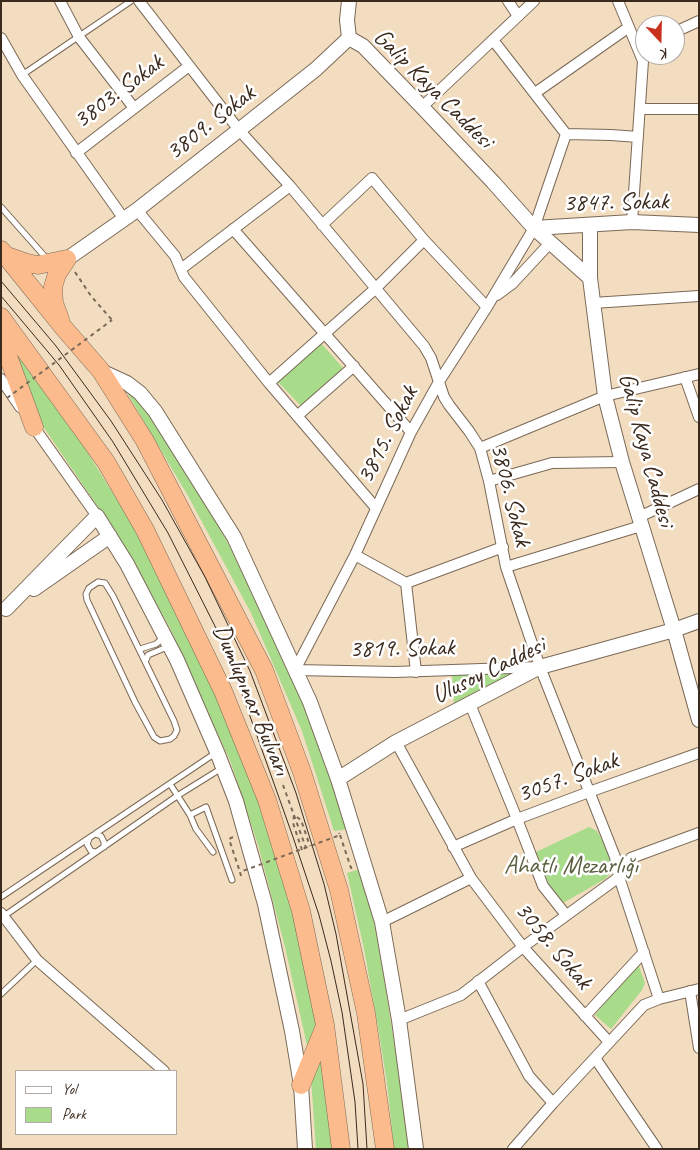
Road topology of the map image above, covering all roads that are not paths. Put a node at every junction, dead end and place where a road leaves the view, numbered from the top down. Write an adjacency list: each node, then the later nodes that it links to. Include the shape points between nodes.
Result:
1 (60, 1): 14 (street)
2 (131, 1): 14 (lane)
3 (140, 1): 18 (street, 3806. Sokak)
4 (348, 1): 15 (street)
5 (508, 1): 8 (street)
6 (534, 1): 8 (street)
7 (618, 1): 10 (street)
8 (518, 16): 16 (street)
9 (699, 21): 11 (street)
10 (629, 27): 12 (street); 20 (street)
11 (685, 27)
12 (635, 37)
13 (1, 38): 19 (street)
14 (80, 38): 19 (lane); 22 (street)
15 (349, 38): 21 (street, Galip Kaya Caddesi, via 363,46); 25 (street, 3809. Sokak, via 316,69)
16 (493, 40): 20 (street); 21 (street)
17 (643, 65): 23 (street)
18 (189, 66): 22 (street, 3803. Sokak); 25 (street, 3806. Sokak)
19 (22, 75): 28 (street)
20 (535, 94): 26 (street)
21 (422, 107): 37 (street, Galip Kaya Caddesi)
22 (134, 108): 28 (street, 3803. Sokak)
23 (640, 109): 24 (street); 27 (street)
24 (699, 109)
25 (239, 130): 29 (street, 3806. Sokak); 31 (street, 3809. Sokak)
26 (566, 134): 27 (street); 37 (street, 3815. Sokak)
27 (638, 137): 33 (street)
28 (76, 152): 32 (street)
29 (290, 186): 35 (street, 3806. Sokak); 38 (street)
30 (1, 207): 42 (lane)
31 (137, 210): 32 (street, 3809. Sokak); 43 (street, via 175,256)
32 (124, 219): 42 (street, 3809. Sokak)
33 (632, 222): 34 (street, 3847. Sokak); 36 (street, 3847. Sokak)
34 (698, 223)
35 (322, 225): 39 (street, via 372,178); 45 (street, 3806. Sokak)
36 (590, 225): 37 (street, 3847. Sokak); 44 (street, Galip Kaya Caddesi)
37 (534, 228): 40 (street, Galip Kaya Caddesi); 47 (street, 3815. Sokak)
38 (233, 229): 43 (street); 51 (street)
39 (424, 240): 45 (street); 47 (street)
40 (550, 243): 44 (street, Galip Kaya Caddesi); 47 (street)
41 (4, 253): 42 (highway, via 38,265); 50 (highway, Dumlupınar Bulvarı)
42 (58, 261): 50 (highway, via 53,287 54,303)
43 (180, 269): 59 (street)
44 (590, 278): 48 (street, Galip Kaya Caddesi)
45 (375, 289): 51 (street); 58 (street, 3806. Sokak, via 424,346)
46 (699, 296): 48 (street)
47 (490, 303): 58 (street, 3815. Sokak)
48 (593, 303): 60 (street, Galip Kaya Caddesi)
49 (1, 317): 122 (highway, Dumlupınar Bulvarı, via 106,462 145,530 223,692 267,800 301,911)
50 (63, 328): 54 (highway, Dumlupınar Bulvarı)
51 (324, 333): 53 (street); 59 (street)
52 (1, 337): 63 (highway)
53 (354, 366): 61 (street); 64 (street)
54 (101, 371): 85 (street, Dumlupınar Bulvarı, via 140,393 156,411 234,537); 131 (highway, Dumlupınar Bulvarı, via 145,441 264,670 302,772 339,890 362,994)
55 (699, 374): 56 (street)
56 (685, 377): 60 (street); 62 (street)
57 (1, 379): 63 (street)
58 (440, 380): 64 (street, 3815. Sokak); 65 (street, 3806. Sokak, via 449,406)
59 (269, 383): 61 (street)
60 (605, 396): 65 (street); 66 (street, Galip Kaya Caddesi)
61 (297, 416): 69 (street)
62 (699, 417)
63 (34, 426): 70 (street)
64 (411, 432): 69 (street, 3815. Sokak)
65 (480, 448): 67 (street, 3806. Sokak)
66 (622, 462): 67 (street, via 552,463); 71 (street, Galip Kaya Caddesi)
67 (489, 481): 73 (street, 3806. Sokak)
68 (699, 489): 71 (street)
69 (376, 508): 74 (street, 3815. Sokak)
70 (97, 516): 72 (street); 77 (street)
71 (640, 521): 75 (street); 79 (street, Galip Kaya Caddesi)
72 (110, 536): 77 (street); 80 (street)
73 (502, 547): 75 (street, 3806. Sokak); 76 (street)
74 (355, 555): 76 (street); 85 (street, 3815. Sokak)
75 (506, 567): 84 (street, 3806. Sokak)
76 (406, 583): 86 (street)
77 (4, 611)
78 (699, 621): 79 (street, Ulusoy Caddesi)
79 (674, 630): 84 (street, Ulusoy Caddesi); 88 (street, Galip Kaya Caddesi)
80 (164, 633): 81 (street); 82 (lane, via 163,639 156,644)
81 (170, 646): 83 (lane); 90 (street)
82 (140, 649): 83 (lane); 83 (lane, via 105,583 94,584 86,594 87,600 135,702 154,736 164,741 174,736 177,730)
83 (146, 660)
84 (540, 666): 86 (street, 3819. Sokak); 87 (street, Ulusoy Caddesi); 95 (street, 3806. Sokak)
85 (295, 670): 86 (street, 3819. Sokak); 93 (street, Dumlupınar Bulvarı)
86 (416, 672)
87 (470, 704): 89 (street, Ulusoy Caddesi); 98 (street)
88 (699, 720)
89 (396, 742): 93 (street, Ulusoy Caddesi); 103 (street, 3058. Sokak)
90 (217, 752): 92 (street); 94 (lane)
91 (699, 753): 95 (street, 3057. Sokak)
92 (224, 768): 96 (lane); 127 (street, via 266,904)
93 (338, 779): 112 (street, Dumlupınar Bulvarı)
94 (170, 784): 96 (lane); 100 (lane)
95 (589, 792): 98 (street, 3057. Sokak); 106 (street, 3806. Sokak, via 615,857)
96 (177, 796): 97 (lane); 102 (lane)
97 (190, 815): 105 (lane); 108 (lane, via 206,807)
98 (517, 819): 103 (street, 3057. Sokak); 111 (street, via 542,886)
99 (699, 833): 106 (street, via 631,858)
100 (96, 834): 101 (lane); 102 (lane, via 101,836)
101 (89, 838): 104 (lane, via 87,844); 109 (lane)
102 (104, 846): 104 (lane)
103 (453, 847): 107 (street, 3058. Sokak)
104 (95, 852): 110 (lane)
105 (213, 852)
106 (619, 877): 111 (street); 114 (street, 3806. Sokak)
107 (471, 878): 112 (street); 113 (street, 3058. Sokak)
108 (232, 880)
109 (1, 898)
110 (2, 915): 115 (street)
111 (566, 915): 113 (street)
112 (382, 922): 121 (street, Dumlupınar Bulvarı)
113 (522, 947): 116 (street); 120 (street, 3058. Sokak)
114 (644, 952): 119 (street, 3806. Sokak); 120 (street)
115 (37, 960): 118 (lane); 126 (street)
116 (478, 982): 121 (street, via 461,995); 128 (street, via 529,1076)
117 (694, 990): 119 (street); 124 (street)
118 (1, 994)
119 (659, 998): 123 (street, via 644,1005)
120 (585, 1016): 123 (street, 3058. Sokak)
121 (399, 1020): 132 (street, Dumlupınar Bulvarı)
122 (325, 1025): 127 (highway); 130 (highway, Dumlupınar Bulvarı)
123 (608, 1042): 125 (street)
124 (699, 1048)
125 (595, 1058): 128 (street); 134 (street)
126 (163, 1070)
127 (301, 1085): 129 (street)
128 (553, 1103): 133 (street)
129 (305, 1149)
130 (340, 1149)
131 (385, 1149)
132 (416, 1149)
133 (513, 1149)
134 (657, 1149)

